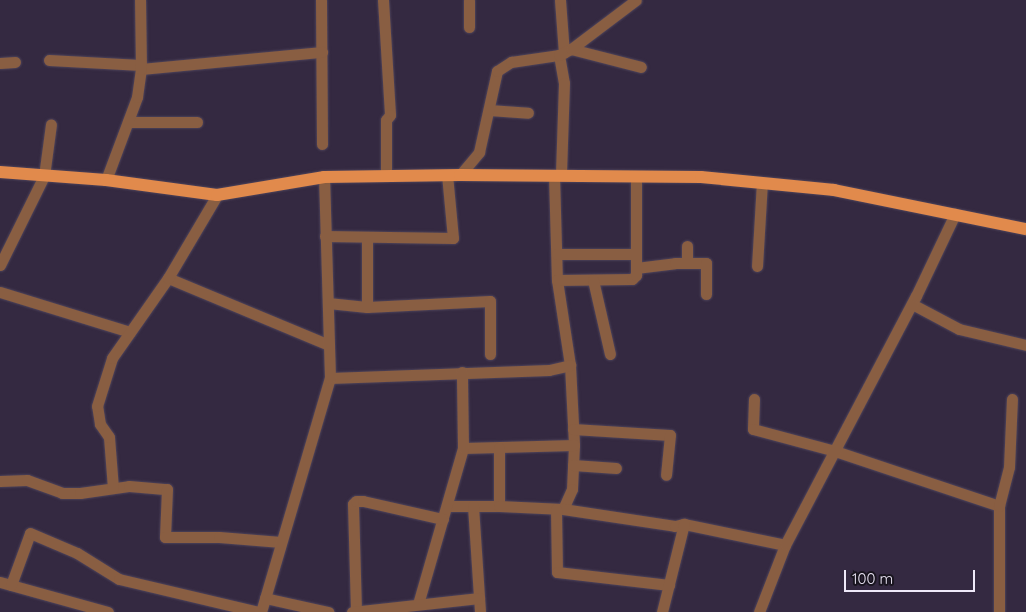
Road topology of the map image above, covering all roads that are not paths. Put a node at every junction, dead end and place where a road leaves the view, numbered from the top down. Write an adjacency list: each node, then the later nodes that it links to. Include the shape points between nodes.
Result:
1 (140, 0): 13 (street)
2 (321, 0): 8 (street)
3 (383, 0): 26 (street, via 390,116 386,120)
4 (469, 0): 7 (street)
5 (560, 0): 9 (street)
6 (636, 0): 9 (street)
7 (469, 27)
8 (322, 52): 13 (street); 20 (street)
9 (564, 52): 14 (street); 15 (street, via 503,66 497,71); 24 (street)
10 (49, 60): 13 (street)
11 (15, 62): 12 (street)
12 (0, 63)
13 (141, 67): 17 (street, via 137,96)
14 (641, 67)
15 (489, 110): 16 (street); 23 (street, via 479,152)
16 (528, 113)
17 (128, 122): 18 (street); 29 (street)
18 (197, 122)
19 (51, 124): 25 (street)
20 (322, 144)
21 (0, 172): 25 (main road)
22 (447, 175): 23 (main road); 26 (main road); 35 (street, via 453,238)
23 (460, 175): 24 (main road)
24 (557, 175): 27 (main road); 37 (street, via 552,192)
25 (44, 176): 29 (main road); 40 (street)
26 (386, 176): 28 (main road)
27 (636, 176): 30 (main road); 38 (street)
28 (324, 178): 31 (main road); 34 (street)
29 (106, 180): 31 (main road)
30 (762, 182): 32 (main road, via 834,190); 41 (street)
31 (217, 195): 43 (street)
32 (955, 214): 33 (main road); 49 (street)
33 (1026, 228)
34 (325, 236): 35 (street); 48 (street)
35 (368, 237): 50 (street)
36 (687, 246): 39 (street)
37 (558, 254): 38 (street); 44 (street)
38 (636, 254): 42 (street)
39 (687, 263): 42 (street); 47 (street, via 706,264)
40 (0, 265)
41 (757, 266)
42 (636, 268): 45 (street, via 636,276 632,279)
43 (168, 278): 51 (street); 52 (street)
44 (557, 280): 45 (street); 56 (street)
45 (593, 280): 55 (street)
46 (0, 292): 51 (street)
47 (706, 294)
48 (328, 303): 50 (street); 52 (street)
49 (912, 304): 53 (street, via 959,329); 65 (street)
50 (367, 307): 54 (street, via 490,300)
51 (130, 332): 70 (street, via 112,358 97,406 100,424 109,437)
52 (329, 345): 58 (street)
53 (1026, 345)
54 (490, 354)
55 (610, 354)
56 (570, 365): 57 (street, via 549,370); 61 (street)
57 (462, 372): 58 (street); 63 (street)
58 (330, 378): 78 (street)
59 (754, 399): 65 (street, via 753,429)
60 (1012, 399): 74 (street, via 1009,468)
61 (573, 429): 62 (street); 68 (street, via 670,435)
62 (574, 445): 64 (street); 66 (street)
63 (462, 448): 64 (street); 71 (street)
64 (499, 448): 73 (street)
65 (835, 451): 74 (street); 79 (street)
66 (573, 465): 67 (street); 75 (street, via 572,489)
67 (616, 468)
68 (666, 475)
69 (0, 482): 70 (street, via 27,480 62,493)
70 (114, 488): 78 (street, via 145,486 167,489 165,537)
71 (447, 506): 72 (street); 76 (street)
72 (473, 506): 73 (street); 83 (street)
73 (499, 506): 75 (street)
74 (999, 506): 93 (street)
75 (559, 509): 77 (street, via 675,526); 81 (street, via 558,572)
76 (443, 519): 84 (street); 86 (street, via 364,501 353,504)
77 (684, 524): 79 (street); 81 (street)
78 (281, 542): 82 (street)
79 (784, 546): 92 (street)
80 (6, 583): 85 (street); 88 (street, via 30,533 77,553 118,579)
81 (669, 584): 91 (street)
82 (265, 598): 88 (street); 89 (street)
83 (479, 598): 84 (street); 90 (street)
84 (418, 604): 86 (street)
85 (85, 608): 87 (street)
86 (354, 611)
87 (108, 612)
88 (260, 612)
89 (328, 612)
90 (480, 612)
91 (662, 612)
92 (759, 612)
93 (999, 612)

